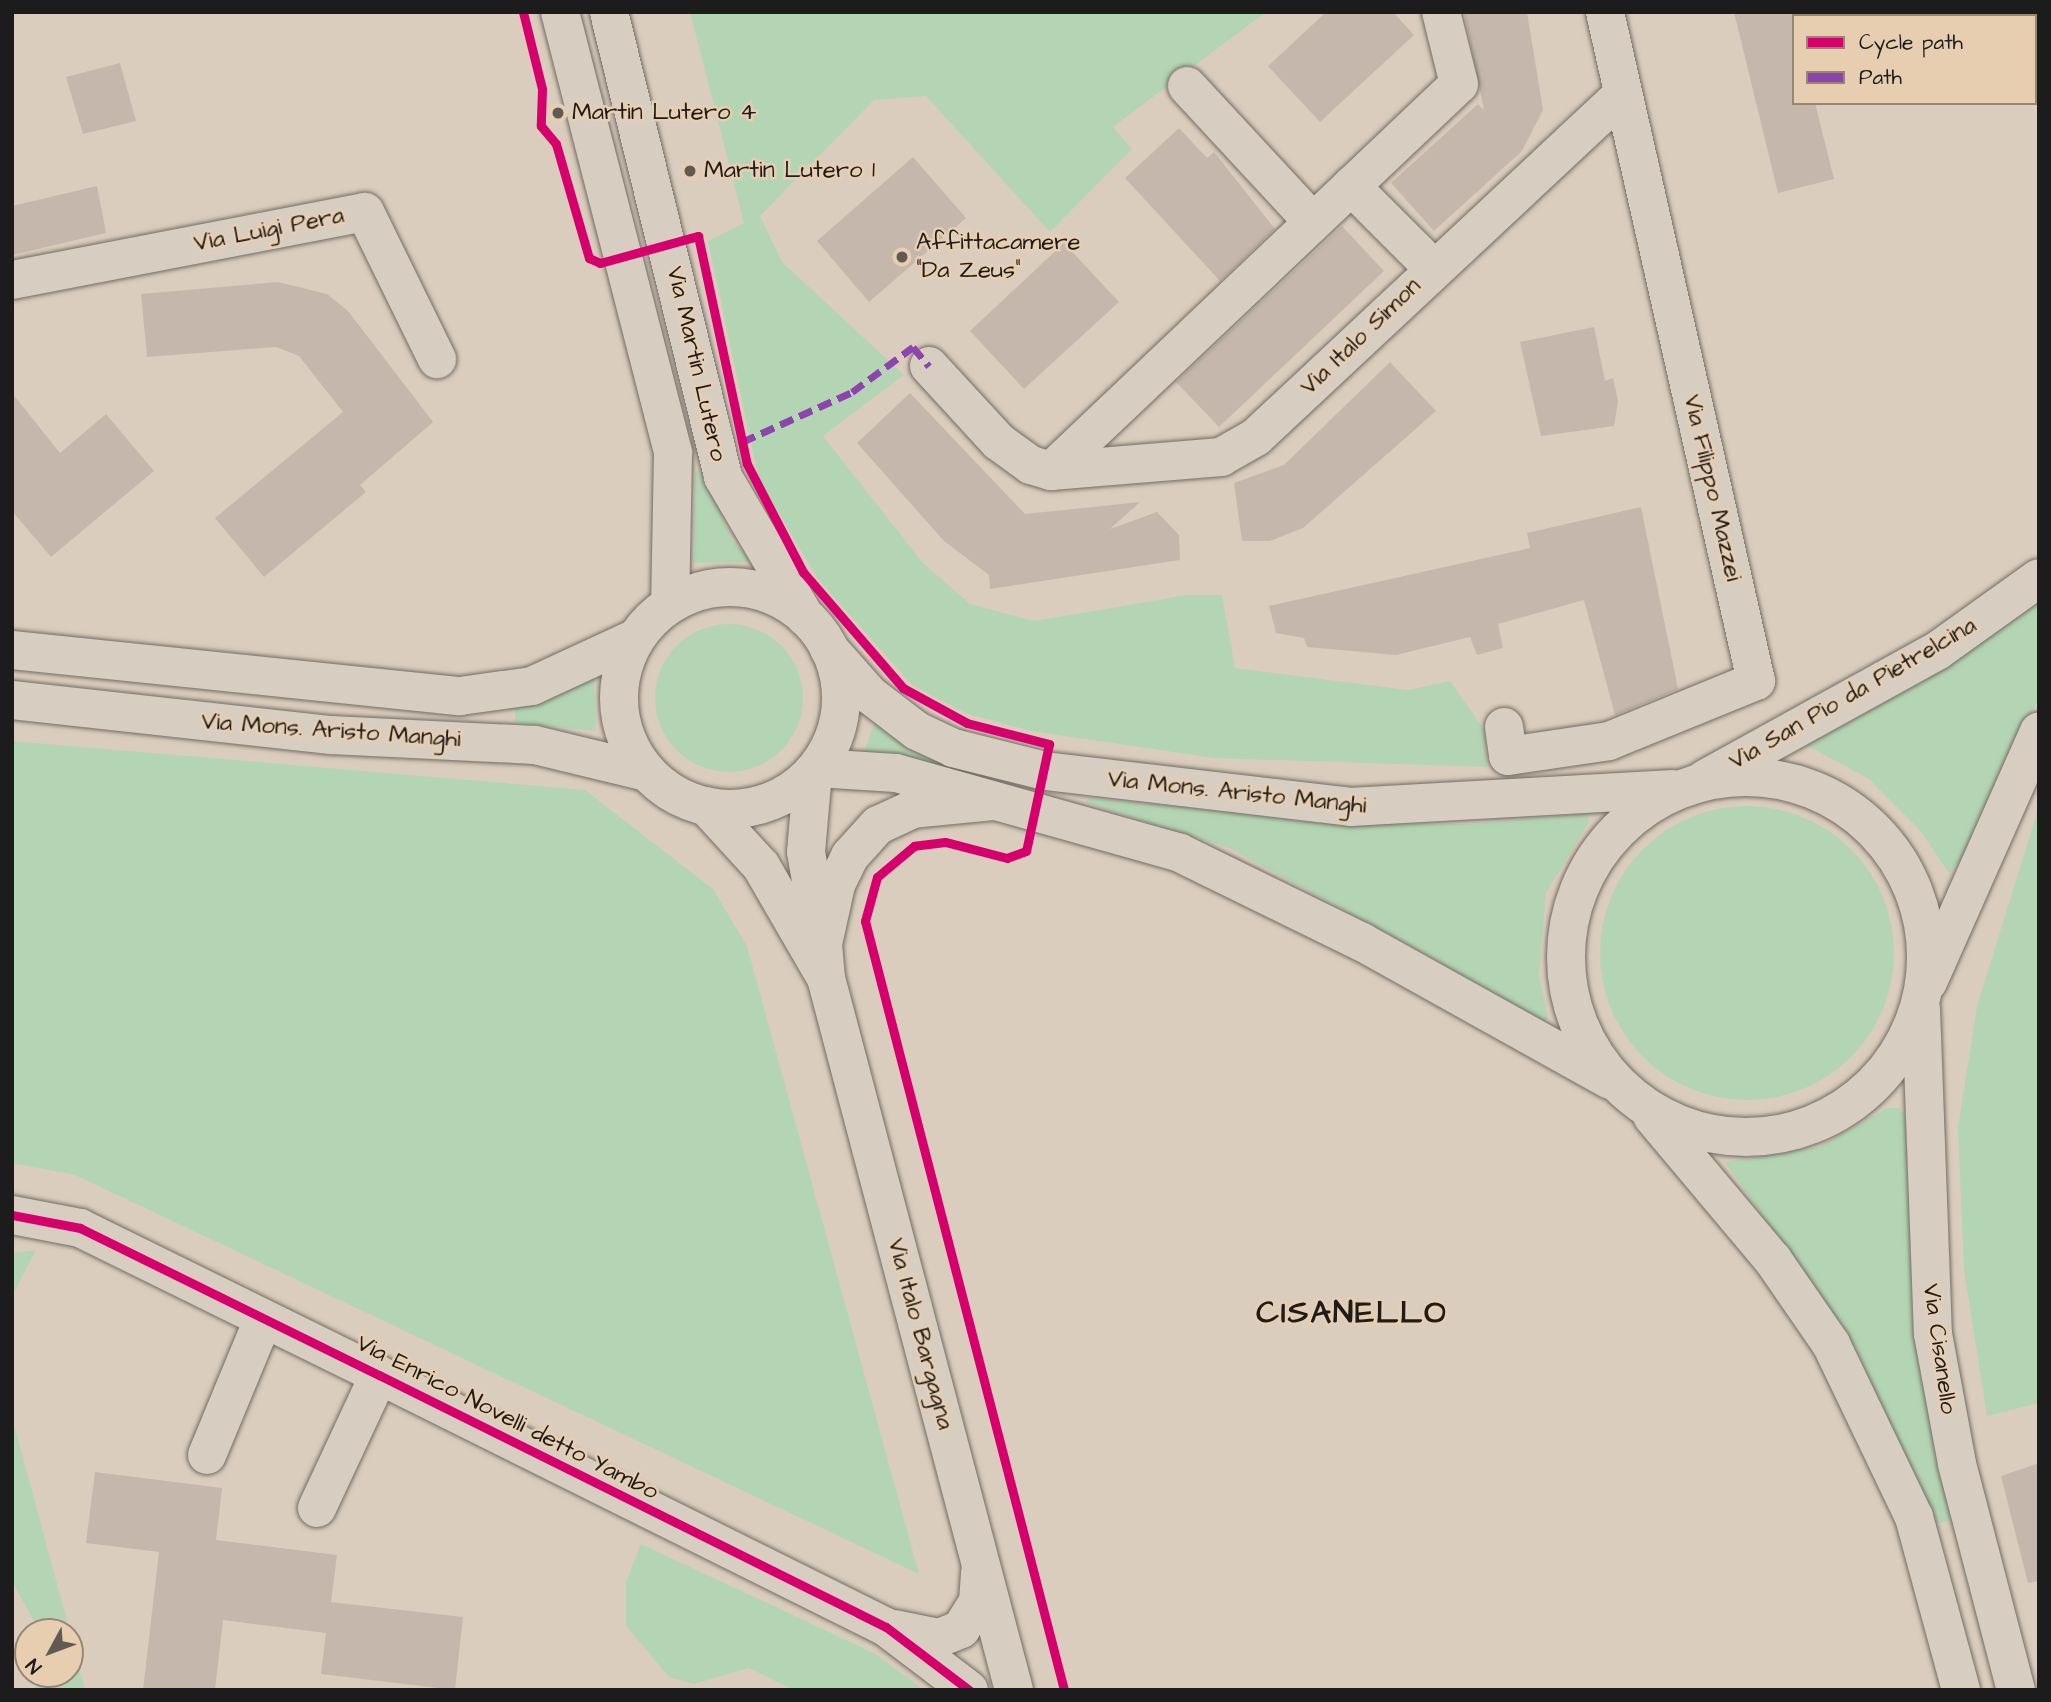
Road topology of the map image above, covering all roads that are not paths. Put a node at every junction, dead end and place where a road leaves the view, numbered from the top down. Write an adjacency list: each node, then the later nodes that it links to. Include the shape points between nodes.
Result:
1 (559, 12): 15 (main road, Via Martin Lutero, via 673,453)
2 (609, 12): 16 (main road, Via Martin Lutero, via 723,477)
3 (1441, 12): 7 (main road, via 1459,84)
4 (1605, 12): 6 (main road, Via Filippo Mazzei)
5 (1187, 86): 8 (main road)
6 (1622, 95): 9 (main road, Via Italo Simon); 21 (main road, Via Filippo Mazzei, via 1756,681 1609,741 1508,756)
7 (1351, 186): 8 (main road); 9 (main road)
8 (1313, 222): 13 (main road)
9 (1433, 268): 13 (main road, Via Italo Simon, via 1245,446 1203,461)
10 (12, 280): 11 (main road, Via Luigi Pera, via 365,212)
11 (437, 359)
12 (929, 366): 13 (main road, via 999,442)
13 (1051, 471)
14 (2039, 579): 25 (main road, Via San Pio da Pietrelcina, via 1937,651)
15 (670, 604): 16 (main road, via 699,592 748,588); 17 (main road)
16 (805, 617): 18 (main road)
17 (636, 638): 19 (main road, Via Mons. Aristo Manghi, via 532,686 460,696); 24 (main road, via 621,678 619,706 625,734)
18 (829, 649): 23 (main road, via 840,711); 25 (main road, Via Mons. Aristo Manghi, via 870,695 917,731 953,748 1045,771 1351,807)
19 (12, 650)
20 (12, 701): 24 (main road, Via Mons. Aristo Manghi, via 331,734 535,745)
21 (1503, 727)
22 (2039, 732): 29 (main road)
23 (815, 770): 26 (main road, Via Mons. Aristo Manghi, via 896,773); 27 (main road, via 771,802); 28 (main road, Via Italo Bargagna, via 806,852)
24 (647, 772): 27 (main road, via 674,794)
25 (1692, 786): 29 (main road, Via Mons. Aristo Manghi, via 1743,777 1790,783 1835,802 1874,832 1915,895 1925,943); 30 (main road, Via San Pio da Pietrelcina, via 1621,827 1595,860 1570,917 1571,1000 1585,1037)
26 (995, 801): 28 (main road, Via Italo Bargagna, via 913,809 878,825 850,856 836,885); 30 (main road, Via Mons. Aristo Manghi, via 1116,831 1208,864)
27 (706, 806): 28 (main road, Via Italo Bargagna, via 761,866)
28 (825, 961): 36 (main road, Via Italo Bargagna)
29 (1921, 997): 30 (main road, Via Mons. Aristo Manghi, via 1907,1039 1876,1082 1848,1106 1800,1130 1764,1137 1708,1133); 41 (main road, Via Cisanello, via 1933,1334 1957,1464)
30 (1632, 1096): 40 (main road, via 1773,1260 1831,1344 1914,1517)
31 (12, 1215): 32 (main road, Via Enrico Novelli detto Yambo, via 80,1228)
32 (263, 1320): 33 (main road, Via Enrico Novelli detto Yambo); 34 (main road)
33 (379, 1375): 35 (main road); 37 (main road, Via Enrico Novelli detto Yambo)
34 (207, 1455)
35 (317, 1508)
36 (975, 1544): 37 (main road, Via Enrico Novelli detto Yambo, via 980,1594 961,1629 939,1638); 39 (main road, Via Italo Bargagna)
37 (886, 1626): 38 (main road, Via Enrico Novelli detto Yambo)
38 (969, 1690)
39 (1014, 1690)
40 (1961, 1690)
41 (2016, 1690)

